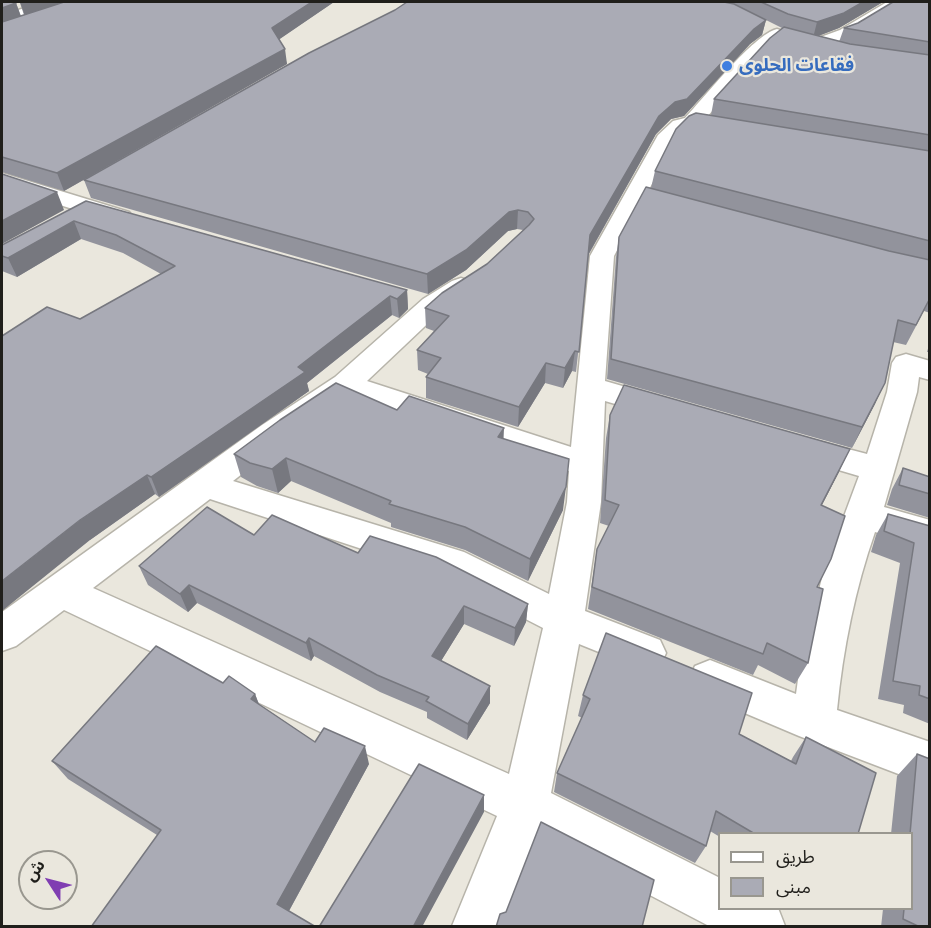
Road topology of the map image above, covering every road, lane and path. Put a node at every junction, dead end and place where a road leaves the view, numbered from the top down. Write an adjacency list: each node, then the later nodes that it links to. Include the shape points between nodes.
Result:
1 (57, 2): 5 (street)
2 (897, 2): 10 (street, via 846,33)
3 (2, 4): 6 (street)
4 (76, 5): 9 (street)
5 (38, 8): 6 (street); 8 (street)
6 (22, 11): 7 (street)
7 (2, 14)
8 (2, 20)
9 (2, 31)
10 (813, 45): 11 (street); 17 (street, via 767,29 758,49 704,124 680,125 664,139 646,197 603,256)
11 (845, 53)
12 (2, 180): 13 (street, via 75,206)
13 (146, 224)
14 (484, 269): 16 (street, via 420,302)
15 (930, 370): 21 (street, via 906,363 903,392)
16 (346, 384): 20 (street); 22 (street)
17 (590, 387): 18 (street); 20 (street)
18 (693, 417)
19 (774, 440): 21 (street)
20 (585, 464): 26 (street, via 584,502)
21 (877, 469): 23 (street)
22 (203, 484): 25 (street); 26 (street, via 451,563)
23 (864, 515): 24 (street); 28 (street, via 840,580 821,665)
24 (930, 534)
25 (62, 591): 27 (street); 30 (street)
26 (564, 620): 28 (street); 30 (street)
27 (2, 634)
28 (814, 722): 29 (street)
29 (930, 764)
30 (525, 805): 31 (street); 33 (street)
31 (718, 904)
32 (728, 910): 34 (street)
33 (477, 927)
34 (760, 927)

